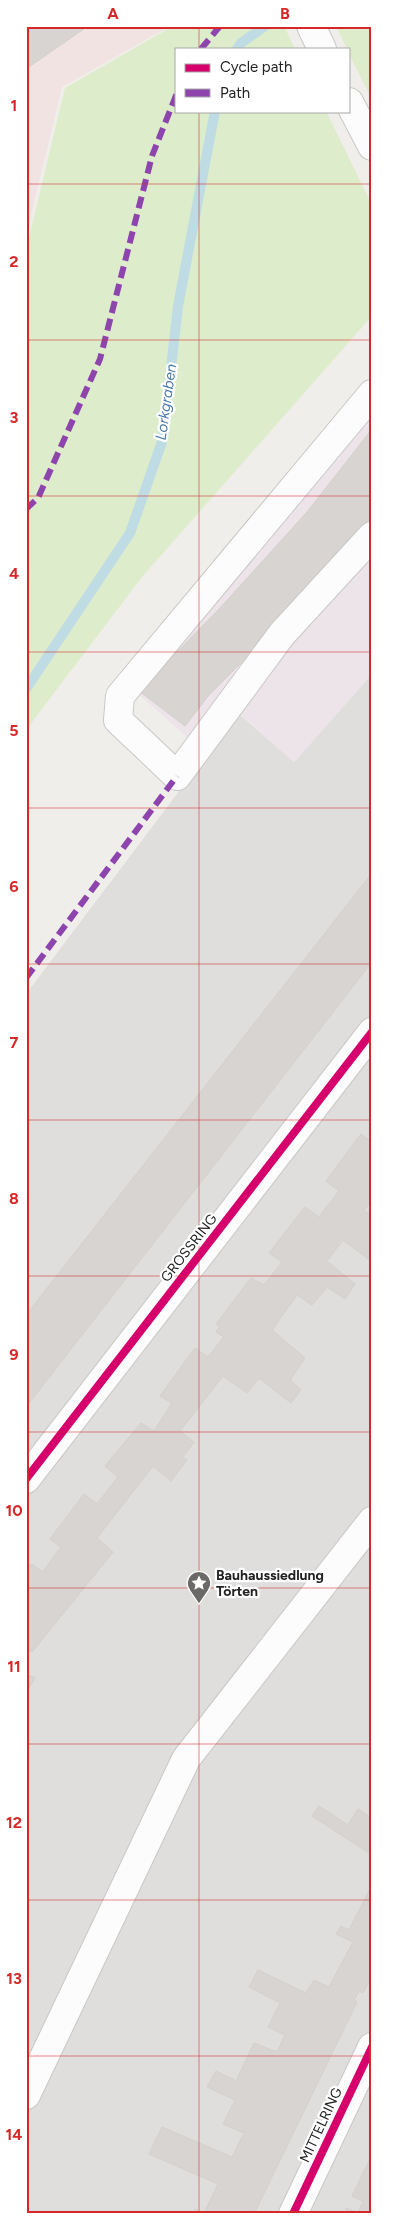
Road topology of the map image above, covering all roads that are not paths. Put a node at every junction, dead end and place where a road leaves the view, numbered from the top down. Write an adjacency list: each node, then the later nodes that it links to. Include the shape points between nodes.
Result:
1 (311, 26): 2 (street)
2 (322, 48)
3 (350, 104): 4 (street)
4 (372, 146)
5 (372, 394): 6 (street, via 120,696 118,720 176,776 282,634)
6 (372, 536)
7 (372, 1032): 8 (street, GROSSRING)
8 (26, 1479)
9 (372, 1521): 11 (street, via 186,1759)
10 (372, 2047): 12 (street, MITTELRING)
11 (26, 2095)
12 (293, 2214)

